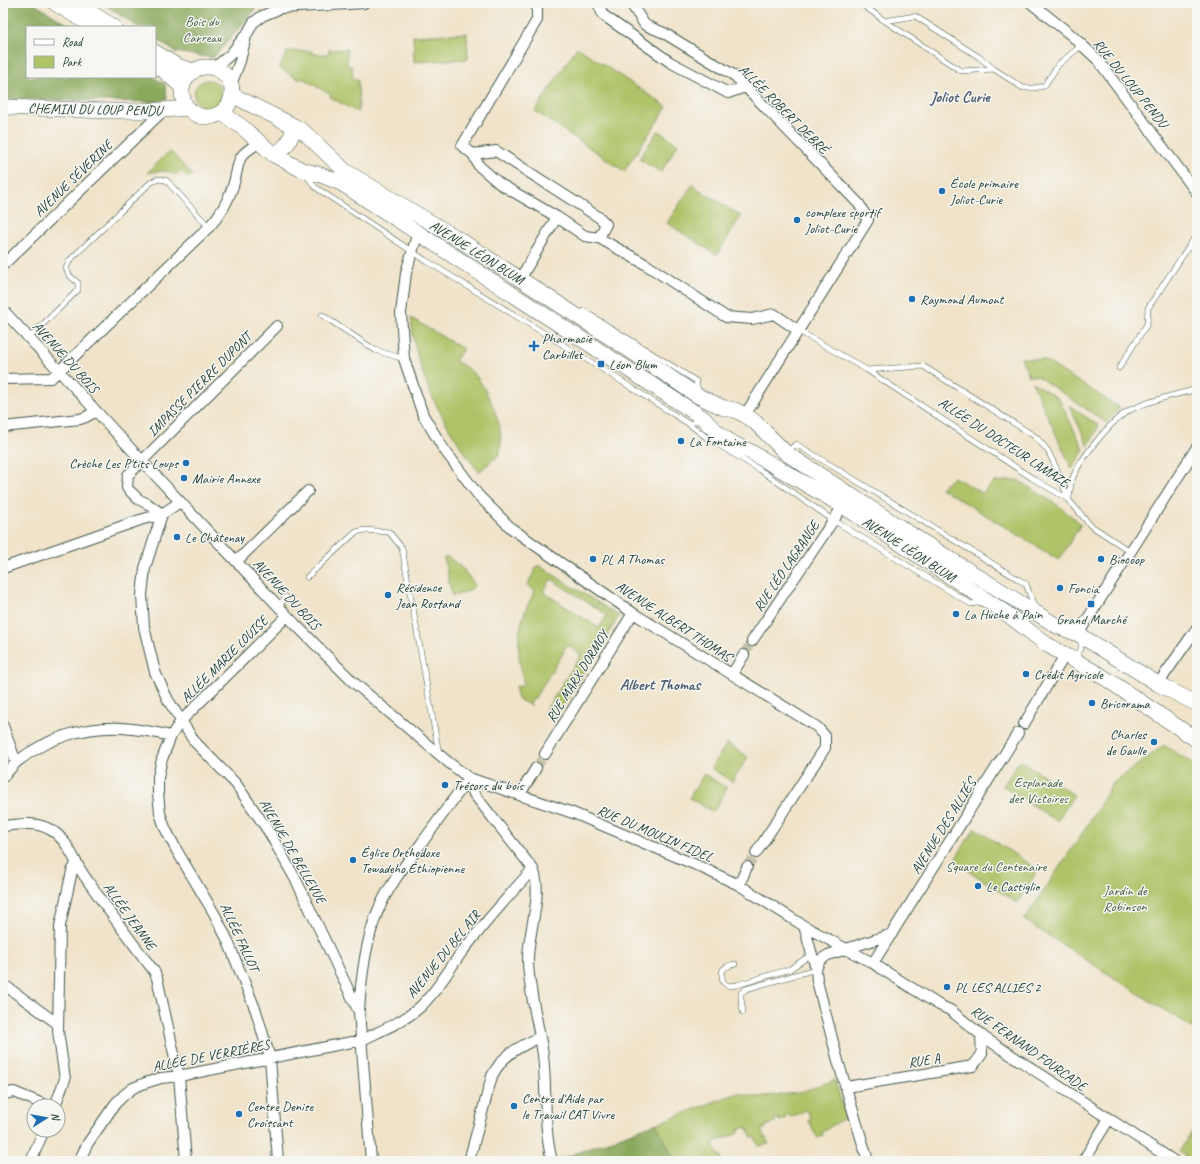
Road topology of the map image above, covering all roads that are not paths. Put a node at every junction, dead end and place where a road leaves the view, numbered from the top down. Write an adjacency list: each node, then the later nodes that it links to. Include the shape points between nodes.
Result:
1 (55, 3): 11 (main road)
2 (75, 3): 12 (main road)
3 (364, 3): 9 (street)
4 (537, 3): 29 (street, via 537,20 462,146)
5 (598, 3): 21 (street, via 603,15 670,62 728,93)
6 (633, 3): 21 (street, ALLÉE ROBERT DEBRÉ, via 633,8 645,25 664,33 735,76)
7 (860, 3): 10 (lane)
8 (1031, 3): 14 (street, RUE DU LOUP PENDU)
9 (326, 4): 13 (street, via 273,11 253,23)
10 (885, 21): 18 (lane, via 961,71); 18 (lane, via 915,16)
11 (92, 26)
12 (112, 26)
13 (246, 36): 17 (street, via 230,55); 22 (street)
14 (1082, 45): 18 (lane, via 1059,64 1044,86 1023,88); 32 (street, RUE DU LOUP PENDU, via 1097,59)
15 (156, 53): 19 (main road, via 177,66)
16 (156, 66): 20 (main road)
17 (214, 68): 19 (main road, via 203,68); 22 (main road, via 224,74)
18 (994, 69)
19 (193, 72): 20 (main road)
20 (182, 87): 24 (main road)
21 (745, 87): 47 (street, ALLÉE ROBERT DEBRÉ, via 859,204 868,220)
22 (231, 90): 26 (main road, via 230,102); 27 (main road, AVENUE LÉON BLUM)
23 (3, 107): 25 (main road, CHEMIN DU LOUP PENDU)
24 (187, 108): 25 (main road, CHEMIN DU LOUP PENDU); 26 (main road, via 200,117 208,118)
25 (163, 110): 40 (street, AVENUE SÉVERINE)
26 (222, 112): 28 (main road, AVENUE LÉON BLUM)
27 (294, 126): 30 (main road, via 286,147); 42 (main road, AVENUE LÉON BLUM, via 350,170 460,240)
28 (259, 143): 30 (main road, AVENUE LÉON BLUM); 35 (street, via 244,153 238,161 233,186 221,213)
29 (473, 154): 34 (street, via 479,166 500,184); 38 (street, via 496,151 600,218 606,224)
30 (274, 155): 31 (main road, AVENUE LÉON BLUM)
31 (302, 170): 36 (main road, AVENUE LÉON BLUM, via 341,183); 39 (lane, via 316,187)
32 (1197, 193)
33 (415, 206): 41 (lane)
34 (557, 218): 38 (street, via 586,236); 42 (street)
35 (209, 227): 48 (lane, via 166,180 154,181 70,260 66,268 78,284 78,290); 52 (street)
36 (418, 232): 39 (street, AVENUE ALBERT THOMAS); 59 (main road, AVENUE LÉON BLUM)
37 (1197, 237): 50 (lane, via 1148,308 1147,324)
38 (599, 238): 47 (street, via 645,264 726,317 752,319 774,314)
39 (413, 251): 49 (street, AVENUE ALBERT THOMAS, via 406,273 401,313); 60 (lane)
40 (3, 265)
41 (510, 265)
42 (522, 275): 55 (main road, AVENUE LÉON BLUM)
43 (576, 307): 55 (lane, via 696,381)
44 (3, 310): 48 (street, AVENUE DU BOIS)
45 (322, 315): 49 (lane, via 375,350)
46 (277, 326): 65 (street, IMPASSE PIERRE DUPONT)
47 (799, 331): 51 (lane, ALLÉE DU DOCTEUR LAMAZE); 58 (street)
48 (29, 338): 52 (street, AVENUE DU BOIS)
49 (404, 359): 79 (street, AVENUE ALBERT THOMAS, via 423,415 443,448 478,495 511,528)
50 (1119, 368)
51 (867, 370): 67 (lane, ALLÉE DU DOCTEUR LAMAZE); 67 (lane, ALLÉE DU DOCTEUR LAMAZE, via 923,366 1029,433 1048,450)
52 (59, 371): 53 (street, via 51,378); 57 (street, AVENUE DU BOIS)
53 (3, 378)
54 (1197, 389): 67 (lane, via 1129,411 1108,428 1088,452 1072,479)
55 (698, 396): 56 (main road, AVENUE LÉON BLUM)
56 (724, 408): 58 (main road, AVENUE LÉON BLUM, via 735,410); 59 (main road)
57 (96, 411): 61 (street, via 80,419); 65 (street, AVENUE DU BOIS)
58 (745, 416): 62 (main road, AVENUE LÉON BLUM)
59 (707, 422): 60 (lane); 64 (main road, AVENUE LÉON BLUM, via 718,434)
60 (689, 424): 71 (lane)
61 (3, 427)
62 (763, 431): 64 (main road); 82 (main road, AVENUE LÉON BLUM, via 786,453 918,539 1057,626)
63 (1197, 447): 72 (street)
64 (748, 451): 69 (main road, AVENUE LÉON BLUM)
65 (142, 461): 68 (street, AVENUE DU BOIS); 70 (street, IMPASSE PIERRE DUPONT, via 128,476 127,488 138,499)
66 (308, 491): 73 (street)
67 (1068, 499): 72 (lane, via 1090,525)
68 (180, 502): 70 (street); 73 (street, AVENUE DU BOIS)
69 (843, 506): 71 (street, RUE LÉO LAGRANGE); 77 (main road, AVENUE LÉON BLUM)
70 (162, 514): 74 (street); 90 (street, AVENUE DE BELLEVUE, via 145,568 142,613 155,672)
71 (833, 520): 77 (lane, via 971,604); 83 (street, RUE LÉO LAGRANGE)
72 (1131, 552): 82 (street)
73 (237, 561): 78 (street, AVENUE DU BOIS)
74 (3, 568)
75 (307, 577): 95 (lane, via 356,532 389,532 402,548)
76 (286, 597): 78 (lane)
77 (988, 601): 85 (main road, AVENUE LÉON BLUM)
78 (278, 606): 80 (street, AVENUE DU BOIS)
79 (633, 613): 86 (street, AVENUE ALBERT THOMAS); 94 (street, RUE MARX DORMOY)
80 (287, 616): 90 (street, ALLÉE MARIE LOUISE); 95 (street, AVENUE DU BOIS, via 352,681)
81 (1197, 628): 87 (street)
82 (1080, 636): 85 (main road); 87 (main road, AVENUE LÉON BLUM)
83 (752, 641)
84 (744, 655): 86 (street)
85 (1065, 656): 89 (main road, AVENUE LÉON BLUM, via 1105,678); 108 (street, AVENUE DES ALLIÉS)
86 (732, 674): 102 (street, AVENUE ALBERT THOMAS, via 817,727 825,736 825,748)
87 (1158, 684): 88 (main road, AVENUE LÉON BLUM); 89 (main road)
88 (1197, 704)
89 (1145, 705): 93 (main road, AVENUE LÉON BLUM)
90 (181, 721): 92 (street); 115 (street, AVENUE DE BELLEVUE, via 194,741 236,784 269,832 297,882)
91 (3, 726): 96 (street)
92 (171, 736): 96 (street, via 121,728 83,730 56,739); 121 (street, ALLÉE FALLOT, via 158,777 160,813 177,851 227,939 248,989)
93 (1197, 740)
94 (545, 754)
95 (444, 758): 99 (street, RUE DU MOULIN FIDEL)
96 (16, 762): 98 (street)
97 (536, 768): 100 (street)
98 (3, 777)
99 (469, 778): 100 (street, RUE DU MOULIN FIDEL); 105 (street, via 474,794); 115 (street, via 403,868 378,912 370,934 361,979)
100 (520, 794): 106 (street, RUE DU MOULIN FIDEL, via 573,813)
101 (3, 826): 103 (street, ALLÉE JEANNE, via 28,823 51,830 70,850)
102 (756, 853)
103 (76, 864): 117 (street, via 72,871 60,926); 122 (street, ALLÉE JEANNE, via 154,971)
104 (747, 867): 106 (street)
105 (533, 869): 119 (street, via 536,887 528,963); 120 (street, AVENUE DU BEL AIR, via 419,1008)
106 (739, 885): 107 (street, RUE DU MOULIN FIDEL)
107 (804, 926): 109 (street, RUE FERNAND FOURCADE); 110 (street)
108 (892, 934): 109 (street); 111 (street, AVENUE DES ALLIÉS)
109 (846, 949): 111 (street, RUE FERNAND FOURCADE); 113 (street, via 820,960)
110 (812, 954): 112 (lane, via 790,969 728,986 723,982 721,975 723,969); 113 (street)
111 (873, 963): 118 (street, RUE FERNAND FOURCADE, via 950,1010)
112 (735, 964)
113 (816, 969): 116 (lane, via 746,990 741,993); 123 (street, via 817,982)
114 (3, 984): 117 (street)
115 (359, 1012): 120 (street, AVENUE DE BELLEVUE)
116 (743, 1012)
117 (58, 1024): 126 (street, via 65,1079)
118 (981, 1036): 123 (street, RUE A, via 982,1054 973,1066); 127 (street, RUE FERNAND FOURCADE)
119 (540, 1037): 134 (street, via 515,1050 497,1066); 135 (street, via 548,1147)
120 (362, 1040): 121 (street, ALLÉE DE VERRIÈRES); 133 (street, AVENUE DE BELLEVUE)
121 (270, 1058): 122 (street, ALLÉE DE VERRIÈRES); 132 (street, ALLÉE FALLOT)
122 (179, 1076): 130 (street, ALLÉE DE VERRIÈRES, via 145,1083 124,1094 88,1143); 131 (street, ALLÉE JEANNE)
123 (846, 1087): 136 (street)
124 (3, 1094): 125 (street, via 14,1092)
125 (29, 1098)
126 (58, 1098)
127 (1109, 1119): 137 (street); 138 (street, RUE FERNAND FOURCADE)
128 (41, 1138): 129 (street)
129 (31, 1161)
130 (79, 1161)
131 (186, 1161)
132 (278, 1161)
133 (372, 1161)
134 (469, 1161)
135 (552, 1161)
136 (868, 1161)
137 (1083, 1161)
138 (1174, 1161)

